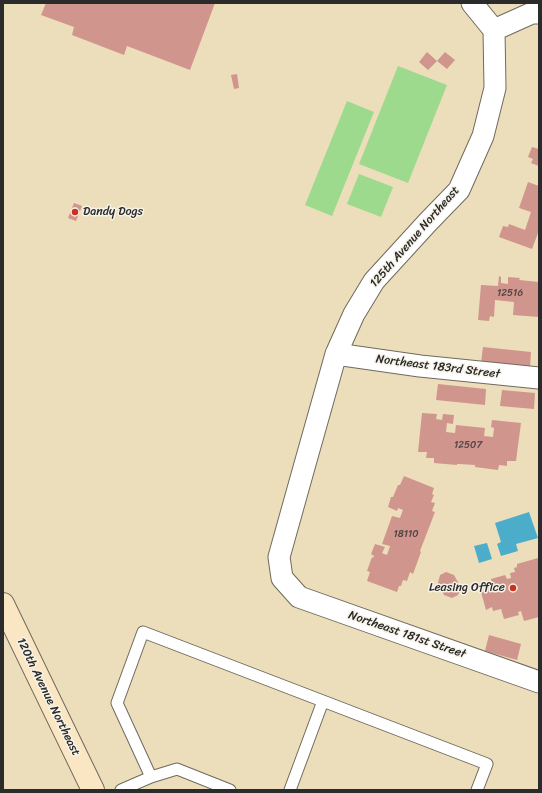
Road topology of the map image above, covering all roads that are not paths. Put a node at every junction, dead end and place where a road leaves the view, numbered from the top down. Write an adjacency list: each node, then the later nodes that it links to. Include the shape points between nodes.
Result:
1 (472, 3): 3 (street)
2 (539, 14): 3 (street, via 532,14)
3 (494, 30): 4 (street, 125th Avenue Northeast, via 495,88 483,136 458,190 374,281 354,314)
4 (336, 354): 5 (street, Northeast 183rd Street, via 420,366); 6 (street, 125th Avenue Northeast, via 279,557)
5 (539, 378)
6 (282, 578): 8 (street, Northeast 181st Street, via 299,597)
7 (3, 604): 11 (main road, 120th Avenue Northeast)
8 (539, 682)
9 (323, 701): 10 (lane, via 143,632 118,703); 14 (lane); 15 (lane, via 487,764)
10 (151, 777): 12 (lane); 13 (lane, via 177,769)
11 (93, 790)
12 (121, 790)
13 (230, 790)
14 (290, 790)
15 (477, 790)

